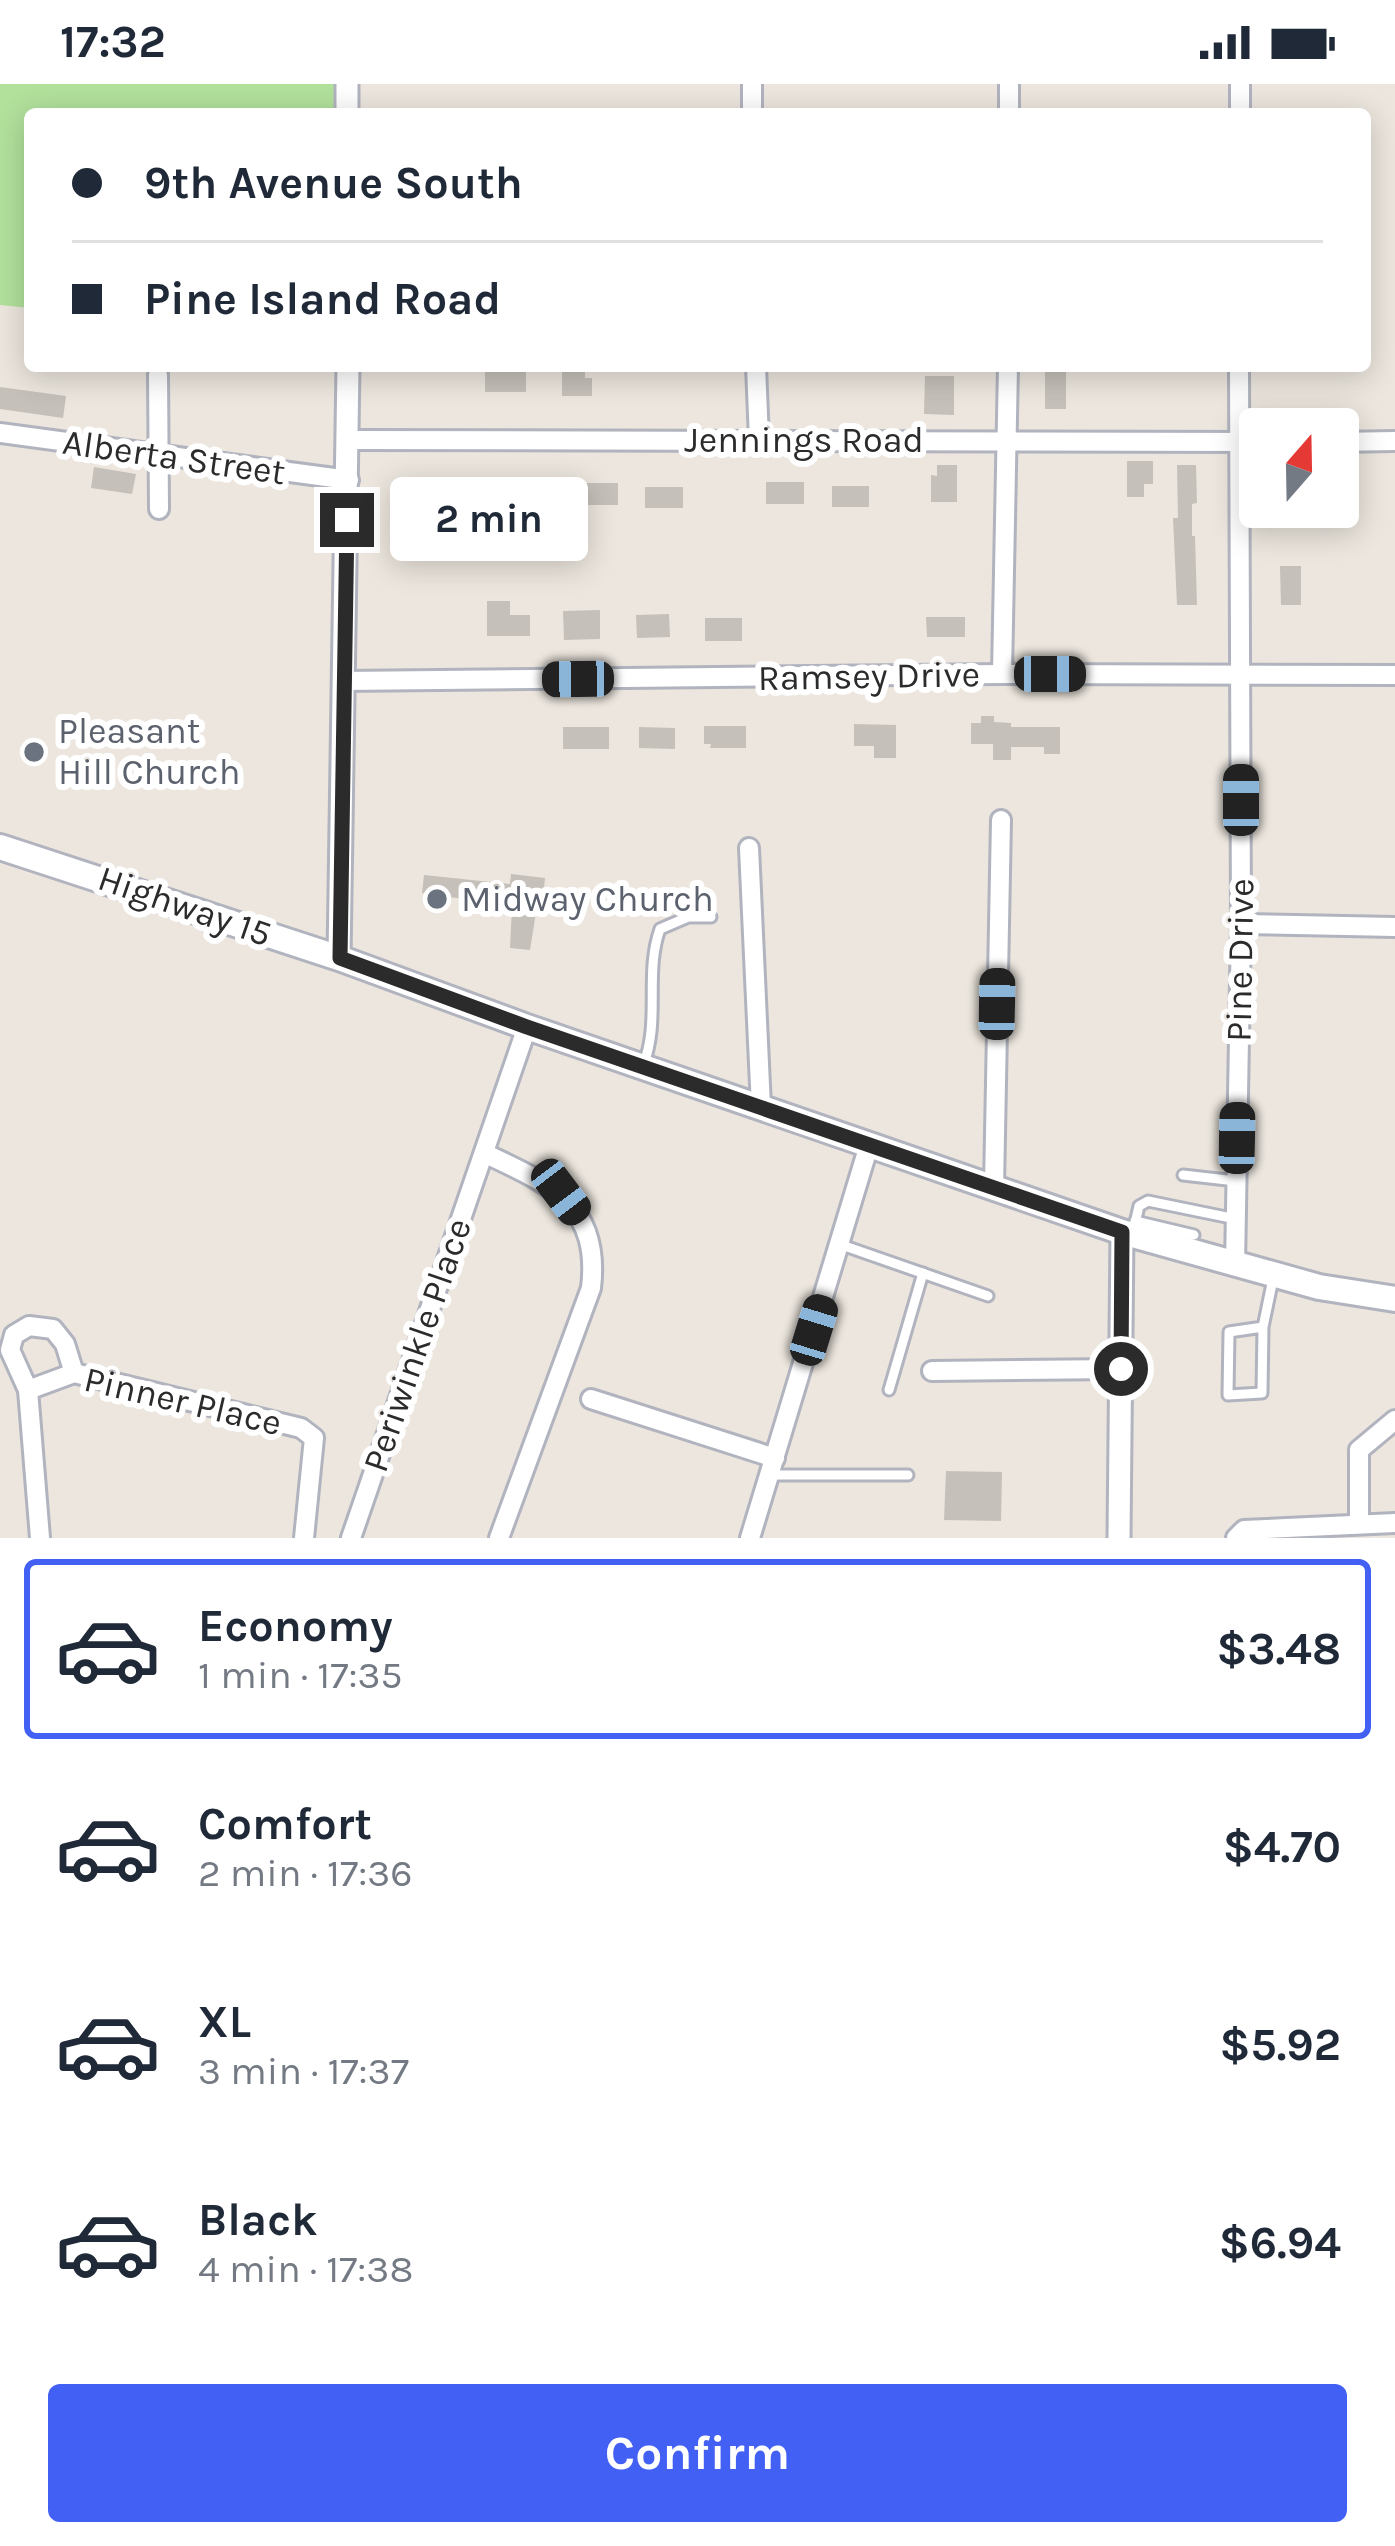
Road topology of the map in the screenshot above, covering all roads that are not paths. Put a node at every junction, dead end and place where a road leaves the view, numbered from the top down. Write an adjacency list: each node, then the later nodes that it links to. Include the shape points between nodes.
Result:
1 (348, 372): 8 (street)
2 (756, 372): 9 (street)
3 (1008, 372): 10 (street)
4 (1239, 372): 6 (street, Pine Drive)
5 (158, 375): 14 (street)
6 (1239, 408)
7 (0, 433): 14 (street, Alberta Street)
8 (347, 440): 9 (street, Jennings Road); 15 (street)
9 (759, 440): 10 (street, Jennings Road)
10 (1008, 440): 11 (street, Jennings Road); 18 (street)
11 (1239, 442)
12 (1359, 442): 13 (street)
13 (1395, 442)
14 (157, 455): 15 (street, Alberta Street); 16 (street)
15 (349, 480): 21 (street)
16 (159, 509)
17 (1240, 528): 19 (street, Pine Drive)
18 (1002, 674): 19 (street, Ramsey Drive); 21 (street, Ramsey Drive)
19 (1241, 675): 20 (street, Ramsey Drive); 26 (street, Pine Drive)
20 (1395, 675)
21 (343, 682): 28 (street)
22 (1001, 820): 36 (street)
23 (0, 847): 28 (main road, Highway 15)
24 (749, 848): 31 (street)
25 (711, 917): 30 (lane, via 660,929 653,1041)
26 (1241, 924): 27 (street); 35 (street, Pine Drive)
27 (1395, 927)
28 (340, 958): 29 (main road, Highway 15)
29 (527, 1027): 30 (main road, Highway 15); 33 (street, Periwinkle Place)
30 (643, 1066): 31 (main road, Highway 15)
31 (761, 1107): 32 (main road, Highway 15)
32 (869, 1145): 36 (main road, Highway 15); 40 (street)
33 (484, 1153): 61 (street, Periwinkle Place); 62 (street, via 561,1192 595,1259)
34 (1183, 1175): 35 (lane)
35 (1237, 1180): 38 (street, Pine Drive)
36 (994, 1187): 39 (main road, Highway 15)
37 (1197, 1211): 38 (lane); 39 (lane, via 1148,1201); 41 (lane)
38 (1236, 1219): 42 (street, Pine Drive)
39 (1130, 1230): 41 (main road, Highway 15); 48 (street)
40 (839, 1244): 43 (lane); 55 (street)
41 (1193, 1244): 42 (main road, Highway 15)
42 (1235, 1266): 44 (main road, Highway 15)
43 (923, 1274): 45 (lane); 52 (lane)
44 (1273, 1275): 46 (main road, Highway 15); 47 (lane)
45 (988, 1296)
46 (1395, 1299)
47 (1263, 1327): 47 (lane, via 1229,1332 1228,1396 1262,1393)
48 (1121, 1369): 49 (street); 64 (street)
49 (932, 1371)
50 (74, 1372): 51 (street, Pinner Place); 51 (street, via 52,1329 29,1326 14,1335 10,1350); 60 (street, Pinner Place, via 301,1428 314,1438)
51 (28, 1390): 59 (street, Pinner Place)
52 (890, 1390)
53 (591, 1399): 55 (street)
54 (1395, 1420): 58 (street, via 1359,1450)
55 (772, 1467): 56 (lane); 63 (street)
56 (908, 1475)
57 (1395, 1523): 58 (street)
58 (1359, 1524): 65 (street, via 1244,1530)
59 (40, 1538)
60 (304, 1538)
61 (351, 1538)
62 (499, 1538)
63 (750, 1538)
64 (1119, 1538)
65 (1236, 1538)

